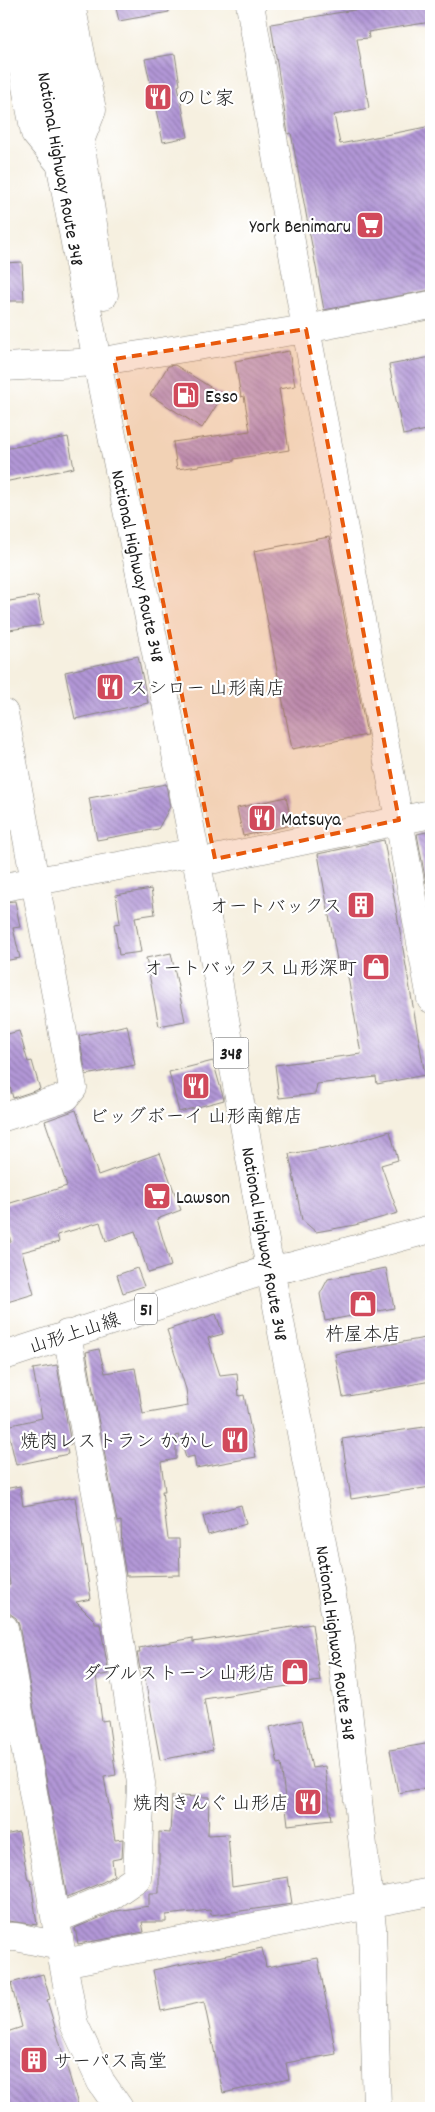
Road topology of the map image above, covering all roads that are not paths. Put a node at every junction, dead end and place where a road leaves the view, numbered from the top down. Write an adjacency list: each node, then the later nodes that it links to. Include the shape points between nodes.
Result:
1 (10, 4): 7 (main road, via 35,133)
2 (32, 4): 7 (main road, National Highway Route 348 / 348)
3 (52, 4): 6 (main road, National Highway Route 348 / 348)
4 (71, 4): 6 (main road, via 92,110)
5 (251, 4): 9 (main road)
6 (80, 141): 10 (main road, National Highway Route 348 / 348)
7 (62, 166): 10 (main road, National Highway Route 348 / 348)
8 (431, 305): 9 (main road)
9 (306, 329): 10 (main road); 14 (main road)
10 (105, 361): 11 (main road); 15 (main road, National Highway Route 348 / 348, via 164,692)
11 (4, 367)
12 (4, 713): 16 (main road)
13 (431, 814): 14 (main road)
14 (399, 820): 15 (main road); 18 (main road)
15 (205, 855): 16 (main road); 21 (main road, National Highway Route 348 / 348)
16 (36, 881): 17 (main road); 19 (main road, via 73,1088 66,1097)
17 (4, 887)
18 (431, 999)
19 (4, 1118)
20 (431, 1229): 21 (main road, 山形上山線)
21 (280, 1268): 22 (main road, 山形上山線 / 51); 27 (main road, National Highway Route 348 / 348, via 340,1638)
22 (67, 1334): 23 (main road, 山形上山線 / 51); 28 (main road, via 104,1536 141,1783 137,1878 112,1896)
23 (4, 1356)
24 (4, 1628): 25 (main road)
25 (6, 1656): 28 (main road)
26 (431, 1892): 27 (main road)
27 (377, 1903): 30 (main road); 32 (main road, National Highway Route 348 / 348); 33 (main road, National Highway Route 348 / 348)
28 (56, 1919): 30 (main road)
29 (4, 1937): 30 (main road, via 16,1937)
30 (61, 1955): 31 (main road, via 74,2024 101,2082)
31 (119, 2108)
32 (377, 2108)
33 (394, 2108)

